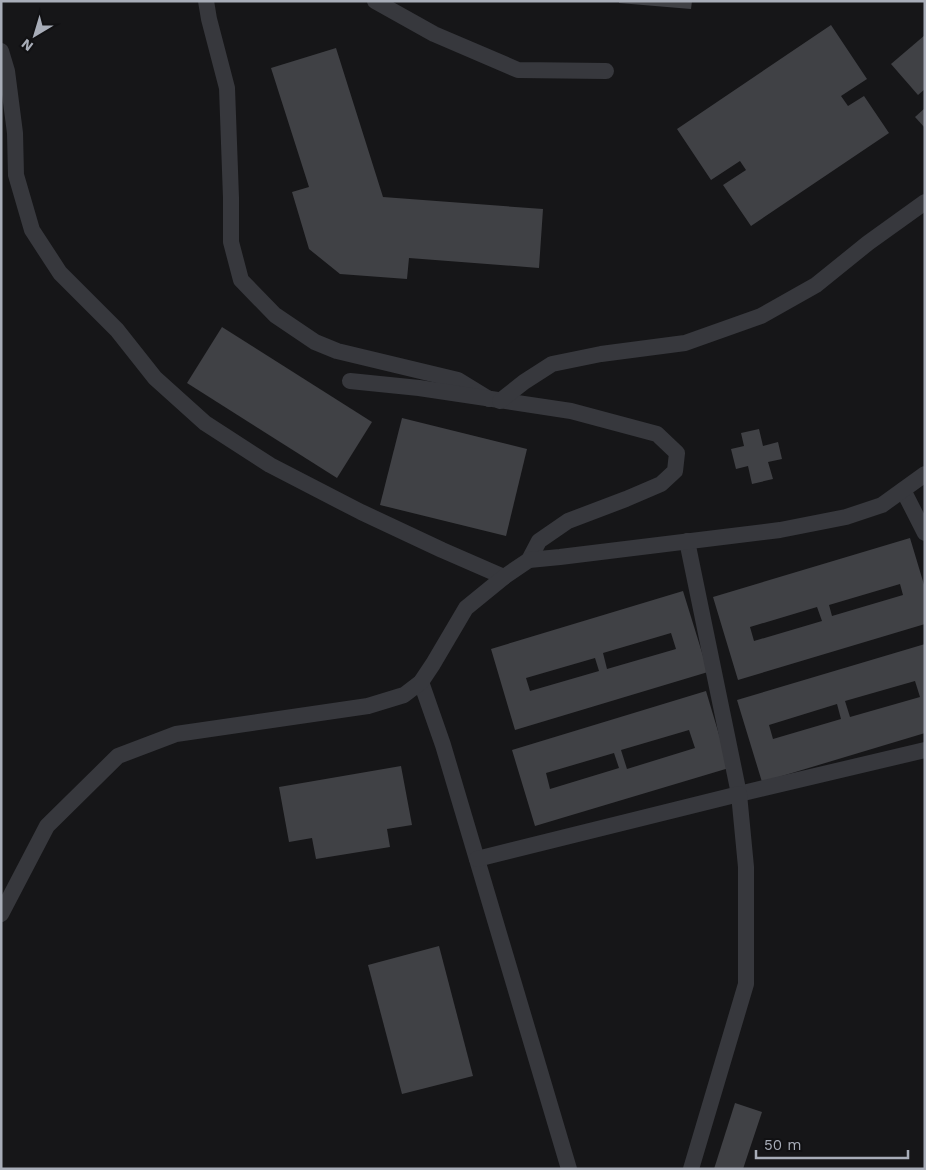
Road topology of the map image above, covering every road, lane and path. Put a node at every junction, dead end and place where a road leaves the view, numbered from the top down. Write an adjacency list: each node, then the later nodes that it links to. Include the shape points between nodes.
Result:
1 (206, 1): 7 (street, via 227,88 231,242 241,280 274,316 315,342 337,351 458,380)
2 (375, 1): 4 (street, via 434,34 518,70)
3 (1, 51): 13 (street, via 7,71 16,174 32,230 60,273 117,330 155,378 205,423 270,465 361,512)
4 (606, 71)
5 (925, 202): 7 (street, via 868,242 816,285 761,316 685,343 552,364)
6 (350, 381): 7 (street)
7 (495, 400): 12 (street, via 571,411 657,434 677,453 676,471 661,484 568,521 539,541)
8 (925, 474): 9 (street)
9 (904, 490): 10 (street); 11 (street, via 882,505 846,517 780,530)
10 (925, 533)
11 (687, 541): 12 (street); 16 (street)
12 (529, 560): 13 (street)
13 (504, 577): 14 (street, via 466,608)
14 (421, 682): 17 (street); 18 (street, via 404,694 368,706 176,734 118,756 47,826)
15 (925, 750): 16 (street)
16 (740, 794): 17 (street); 20 (street, via 746,867 746,984)
17 (476, 859): 19 (street)
18 (1, 914)
19 (569, 1169)
20 (691, 1169)

